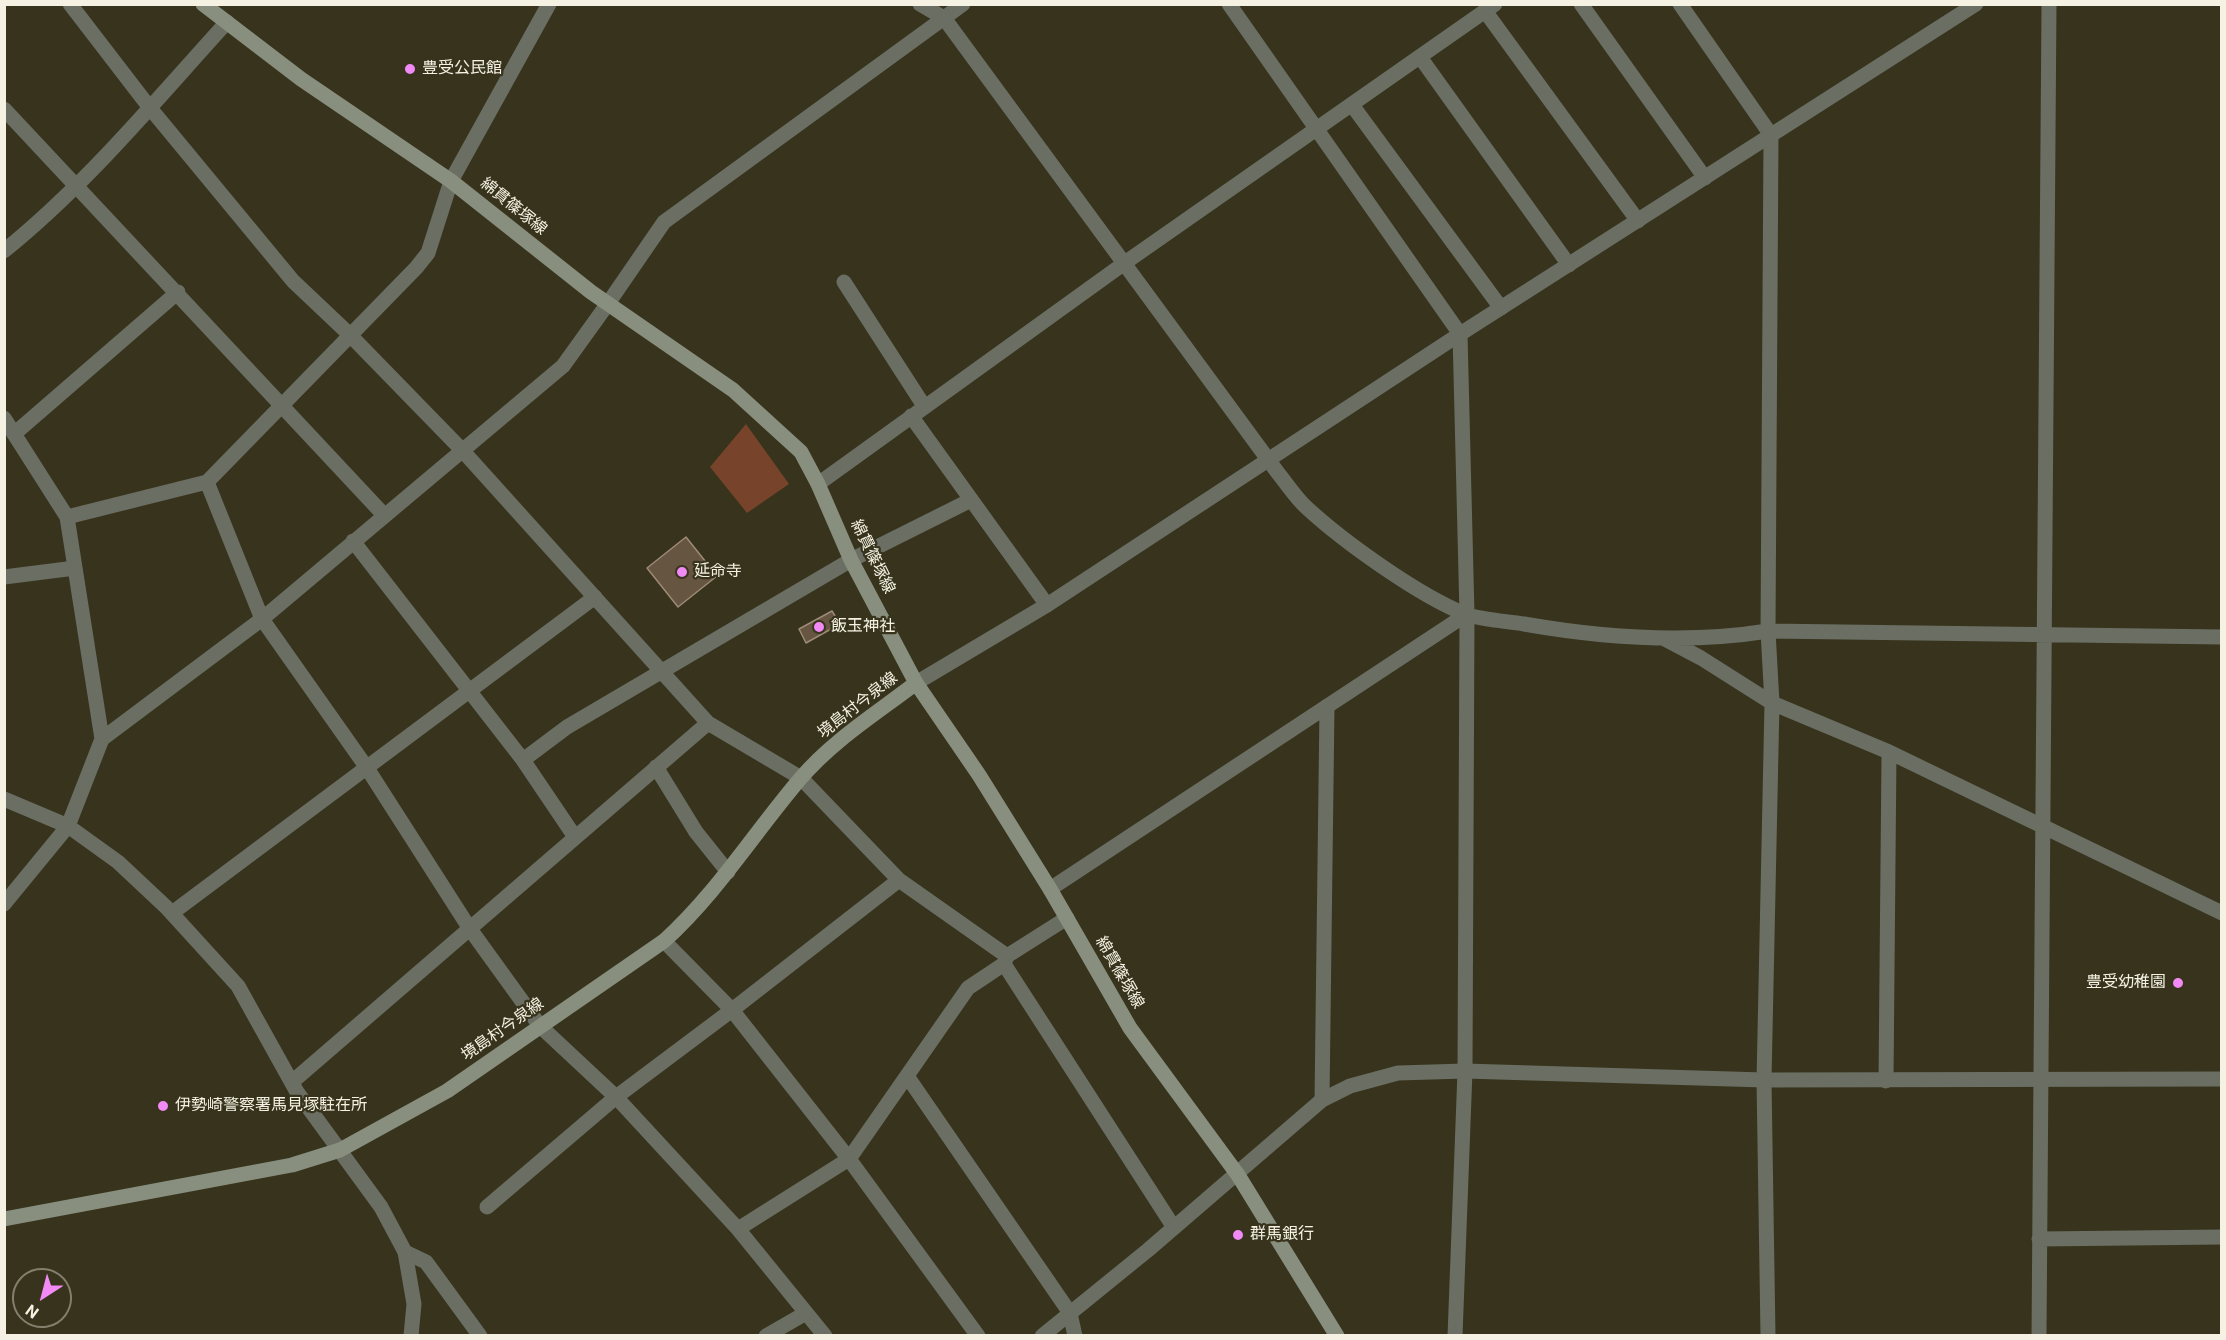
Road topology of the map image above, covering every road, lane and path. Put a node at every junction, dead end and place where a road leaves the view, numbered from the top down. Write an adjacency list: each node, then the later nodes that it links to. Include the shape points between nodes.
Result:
1 (70, 4): 16 (street)
2 (203, 4): 13 (main road, 綿貫篠塚線)
3 (549, 4): 21 (street)
4 (920, 4): 12 (street)
5 (963, 4): 12 (street)
6 (1229, 4): 18 (street)
7 (1581, 4): 20 (street)
8 (1680, 4): 19 (street)
9 (1976, 4): 19 (street)
10 (2049, 4): 54 (street)
11 (1490, 8): 14 (street); 23 (street)
12 (944, 18): 25 (street); 29 (street, via 664,222)
13 (226, 22): 16 (street); 21 (main road, 綿貫篠塚線, via 301,79)
14 (1420, 57): 15 (street); 26 (street)
15 (1352, 105): 18 (street); 30 (street)
16 (150, 108): 22 (street); 31 (street, via 293,281)
17 (4, 110): 22 (street)
18 (1319, 129): 25 (street); 32 (street)
19 (1772, 135): 20 (street); 53 (street)
20 (1705, 178): 23 (street)
21 (451, 181): 29 (main road, 綿貫篠塚線, via 591,292); 31 (street, via 428,253)
22 (78, 186): 24 (street, via 50,215); 28 (street)
23 (1638, 221): 26 (street)
24 (4, 251)
25 (1126, 262): 34 (street); 39 (street)
26 (1569, 265): 30 (street)
27 (843, 282): 34 (street)
28 (178, 292): 33 (street); 37 (street)
29 (609, 302): 38 (street, via 564,366); 41 (main road, 綿貫篠塚線, via 733,390 801,452)
30 (1501, 308): 32 (street)
31 (349, 334): 33 (street); 38 (street)
32 (1460, 334): 39 (street); 51 (street)
33 (281, 406): 40 (street); 43 (street)
34 (924, 406): 35 (street)
35 (911, 416): 41 (street); 42 (street)
36 (4, 418): 37 (street)
37 (14, 434): 44 (street)
38 (462, 450): 43 (street); 49 (street)
39 (1268, 459): 50 (street); 51 (street, via 1306,507 1354,545 1419,589)
40 (207, 482): 44 (street); 52 (street)
41 (818, 484): 46 (main road, 綿貫篠塚線)
42 (971, 500): 46 (street); 50 (street)
43 (384, 515): 45 (street)
44 (67, 518): 47 (street)
45 (353, 541): 52 (street); 59 (street)
46 (851, 560): 57 (street); 58 (main road, 綿貫篠塚線)
47 (75, 568): 48 (street); 63 (street)
48 (4, 577)
49 (595, 597): 57 (street); 59 (street)
50 (1047, 605): 58 (street)
51 (1467, 614): 56 (street, via 1595,636); 61 (street); 85 (street)
52 (262, 619): 63 (street); 67 (street)
53 (1768, 631): 54 (street); 56 (street); 60 (street)
54 (2043, 634): 55 (street); 71 (street)
55 (2222, 637)
56 (1662, 638): 60 (street)
57 (661, 672): 62 (street); 65 (street, via 567,727)
58 (916, 683): 68 (main road, 境島村今泉線, via 834,745); 75 (main road, 綿貫篠塚線)
59 (469, 691): 65 (street); 67 (street)
60 (1772, 703): 64 (street); 89 (street)
61 (1327, 706): 75 (street); 93 (street)
62 (708, 723): 66 (street); 68 (street)
63 (102, 739): 70 (street)
64 (1889, 752): 71 (street); 90 (street)
65 (523, 760): 72 (street)
66 (656, 767): 72 (street); 73 (street, via 696,832)
67 (368, 768): 77 (street); 80 (street)
68 (801, 778): 73 (main road, 境島村今泉線); 74 (street)
69 (4, 799): 70 (street)
70 (68, 826): 76 (street); 77 (street, via 118,862)
71 (2043, 827): 78 (street); 88 (street)
72 (575, 837): 80 (street)
73 (728, 872): 81 (main road, 境島村今泉線)
74 (898, 879): 82 (street); 83 (street)
75 (1050, 889): 79 (main road, 綿貫篠塚線)
76 (4, 904)
77 (172, 913): 91 (street, via 238,986)
78 (2222, 913)
79 (1067, 918): 82 (street); 96 (main road, 綿貫篠塚線, via 1130,1028)
80 (470, 929): 84 (street); 91 (street)
81 (664, 941): 83 (street); 84 (main road, 境島村今泉線)
82 (1006, 960): 86 (street, via 968,988); 99 (street)
83 (732, 1010): 92 (street); 95 (street)
84 (540, 1026): 92 (street); 94 (main road, 境島村今泉線, via 447,1091)
85 (1465, 1071): 89 (street); 93 (street, via 1398,1073 1350,1086); 114 (street)
86 (907, 1076): 95 (street); 105 (street)
87 (2222, 1078): 88 (street)
88 (2043, 1079): 90 (street); 102 (street)
89 (1764, 1080): 90 (street); 115 (street)
90 (1886, 1081)
91 (292, 1082): 94 (street)
92 (616, 1097): 97 (street); 100 (street)
93 (1322, 1100): 96 (street)
94 (340, 1150): 98 (main road, 境島村今泉線, via 292,1165); 103 (street, via 381,1207)
95 (849, 1160): 100 (street); 110 (street)
96 (1238, 1175): 105 (street); 113 (main road, 綿貫篠塚線)
97 (487, 1207)
98 (4, 1219)
99 (1171, 1223)
100 (738, 1229): 104 (street)
101 (2222, 1237): 102 (street)
102 (2039, 1239): 116 (street)
103 (405, 1252): 106 (street, via 414,1304); 107 (street, via 426,1262)
104 (806, 1313): 108 (street); 109 (street)
105 (1070, 1313): 111 (street); 112 (street)
106 (411, 1335)
107 (480, 1335)
108 (766, 1335)
109 (825, 1335)
110 (978, 1335)
111 (1042, 1335)
112 (1075, 1335)
113 (1337, 1335)
114 (1455, 1335)
115 (1768, 1335)
116 (2038, 1335)

